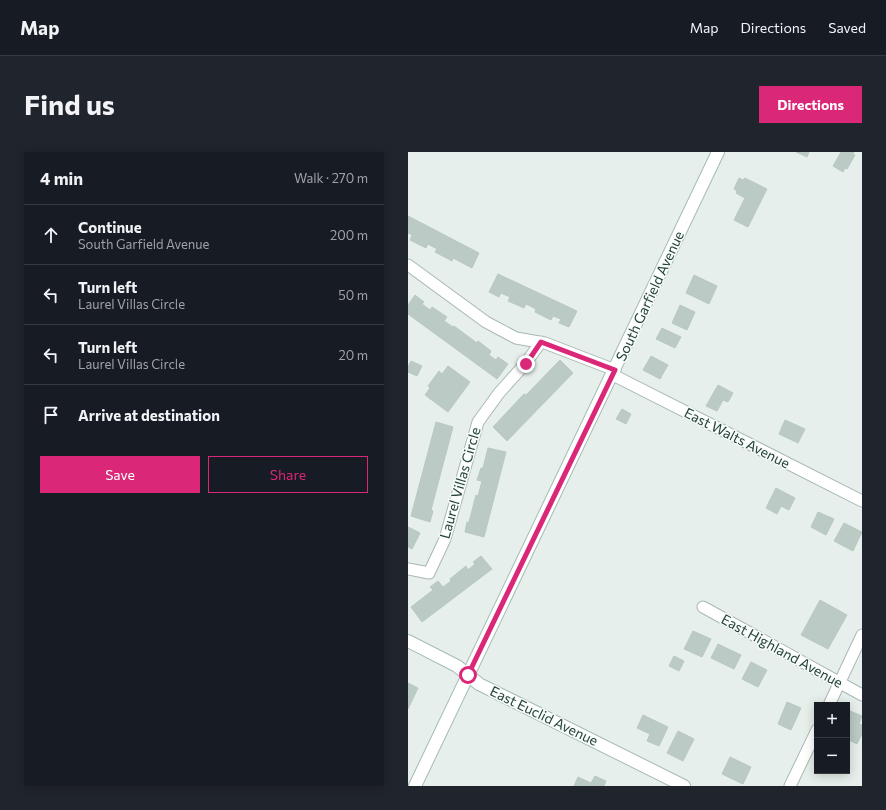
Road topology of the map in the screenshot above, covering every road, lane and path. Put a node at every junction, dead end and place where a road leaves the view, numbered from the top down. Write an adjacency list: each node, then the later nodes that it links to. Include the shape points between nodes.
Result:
1 (718, 152): 4 (street, South Garfield Avenue)
2 (408, 265): 3 (street, via 486,322 516,338)
3 (541, 342): 4 (street); 6 (street, Laurel Villas Circle, via 526,364 499,392 478,422 445,539 429,573)
4 (614, 372): 5 (street, East Walts Avenue); 10 (street, South Garfield Avenue)
5 (862, 501)
6 (408, 569)
7 (703, 607): 11 (street, East Highland Avenue)
8 (862, 635): 11 (street)
9 (408, 641): 10 (street, East Euclid Avenue, via 457,666)
10 (468, 675): 15 (street, South Garfield Avenue); 16 (street, East Euclid Avenue, via 479,684)
11 (840, 683): 12 (street, East Highland Avenue); 13 (street)
12 (862, 695)
13 (830, 702)
14 (814, 736): 17 (street)
15 (415, 786)
16 (684, 786)
17 (790, 786)

